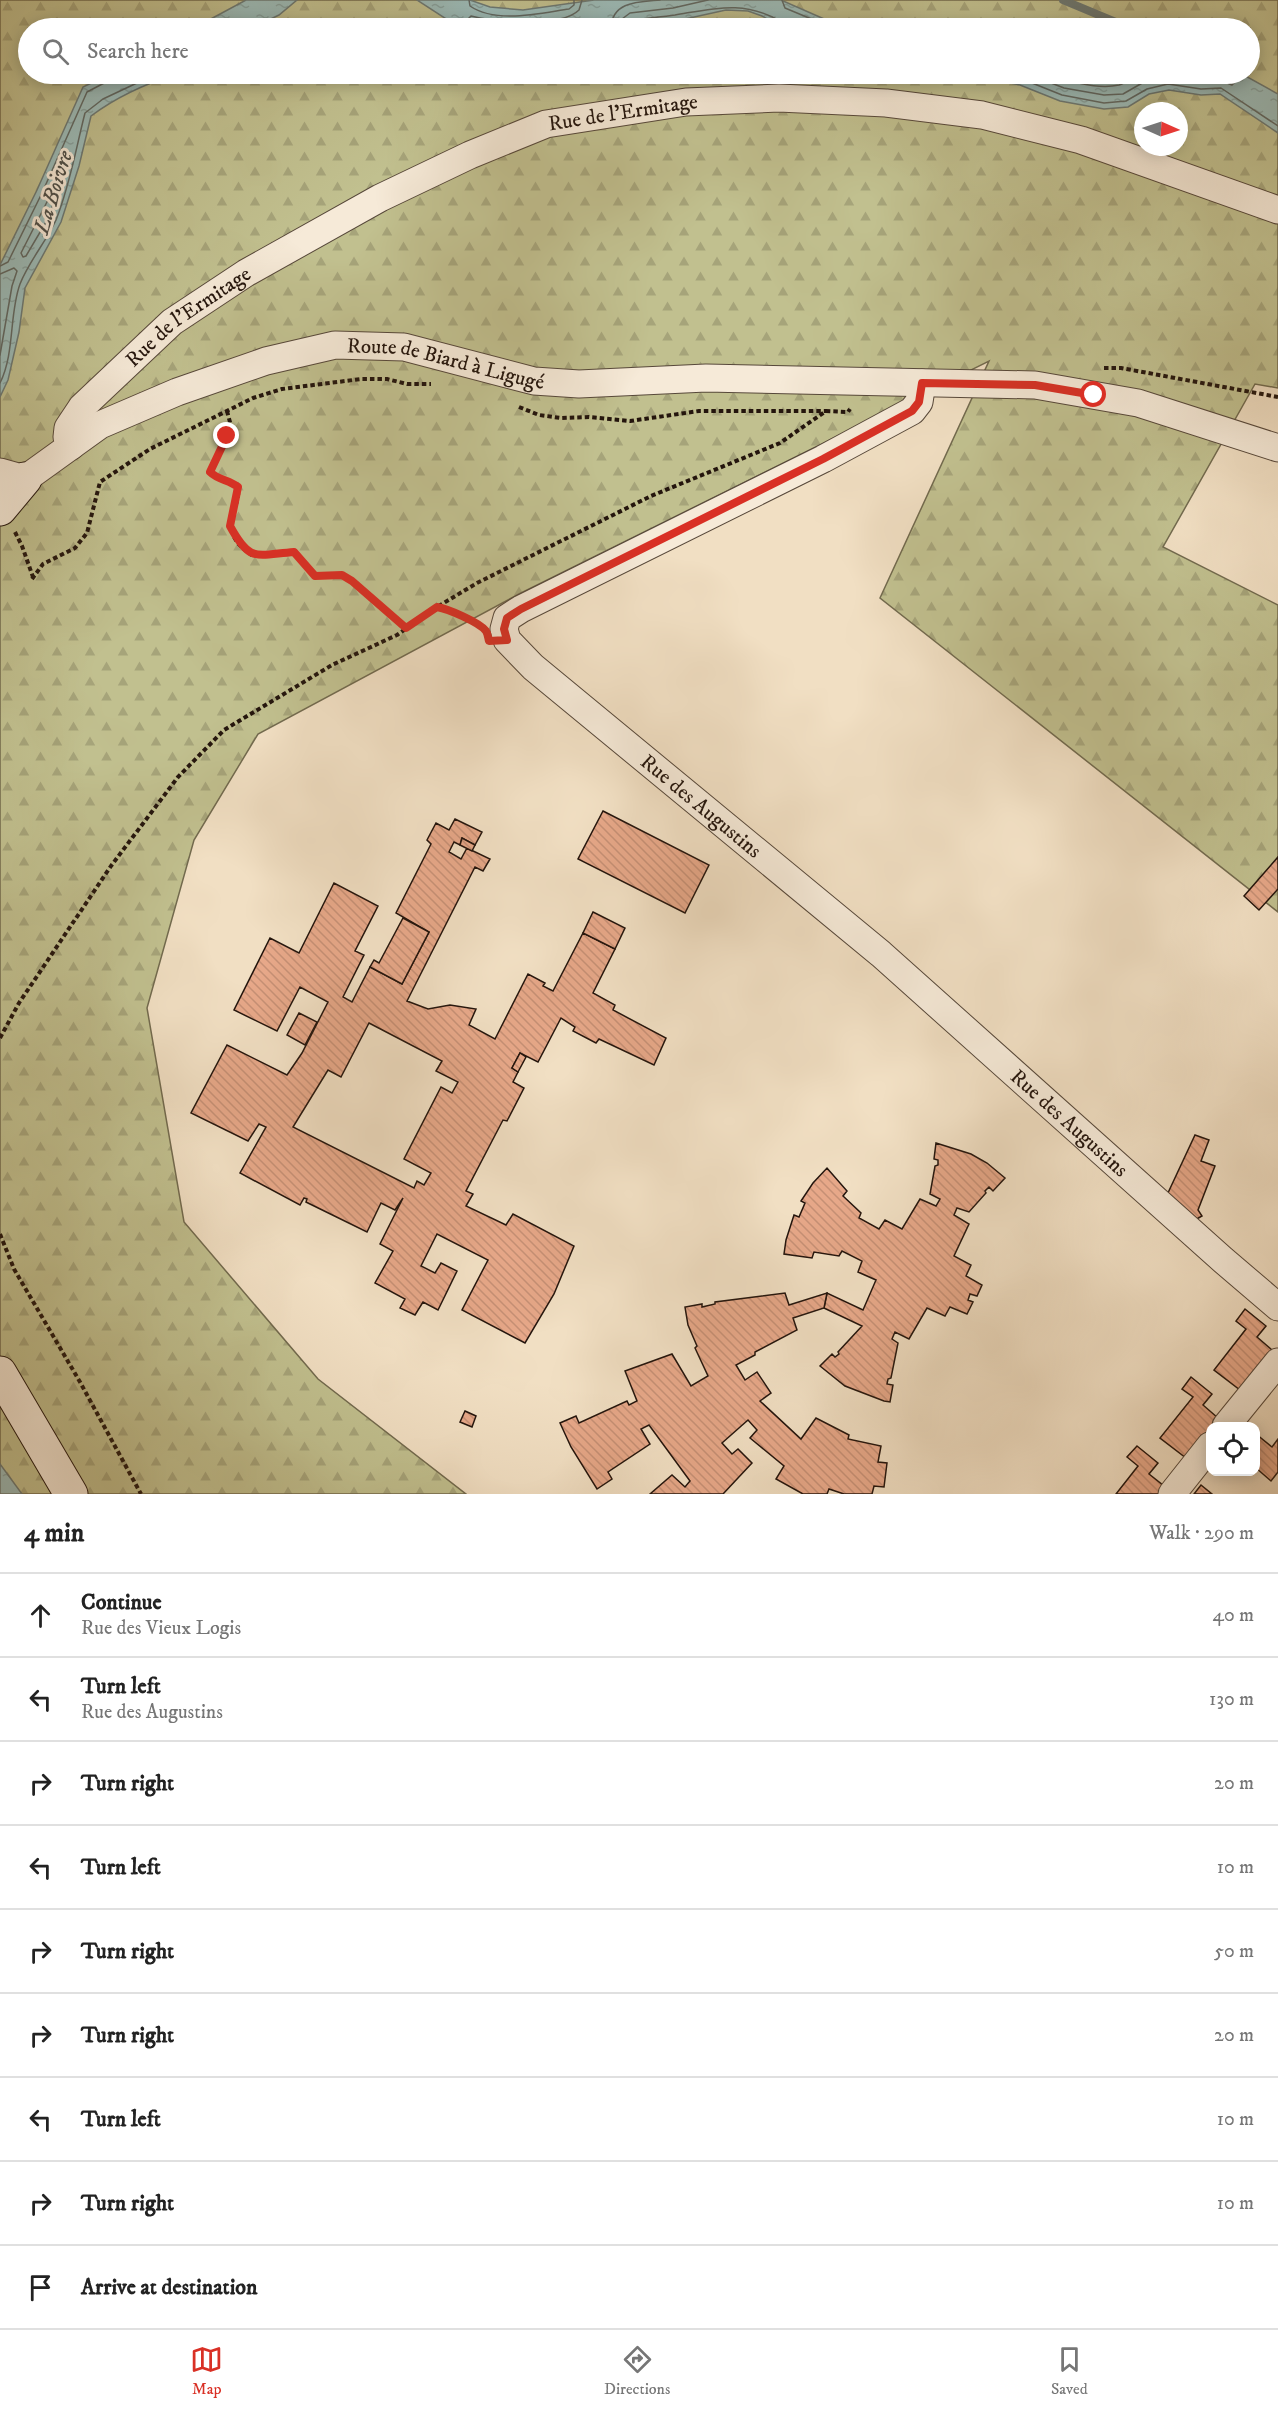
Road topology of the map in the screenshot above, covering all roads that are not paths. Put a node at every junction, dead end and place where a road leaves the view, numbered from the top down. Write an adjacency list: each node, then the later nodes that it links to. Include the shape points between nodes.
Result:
1 (1278, 210): 3 (street, Rue de l’Ermitage, via 1081,140 982,115 886,103 779,98 686,102 546,124 380,198 246,273 172,322 82,407 68,428)
2 (922, 383): 3 (street, Route de Biard à Ligugé, via 706,378 579,384 534,381 404,347 335,345 266,361 177,392 100,425); 4 (street, Route de Biard à Ligugé, via 1035,385 1138,403); 7 (street, Rue des Augustins, via 919,402 902,417 521,609 507,618 507,640 605,728 881,954)
3 (70, 446): 5 (street, Route de Biard à Ligugé)
4 (1278, 448)
5 (12, 476): 6 (street)
6 (5, 516)
7 (1278, 1307)
8 (1278, 1362): 10 (street)
9 (0, 1373): 12 (street)
10 (1229, 1422)
11 (1206, 1451): 13 (street)
12 (71, 1494)
13 (1172, 1494)

